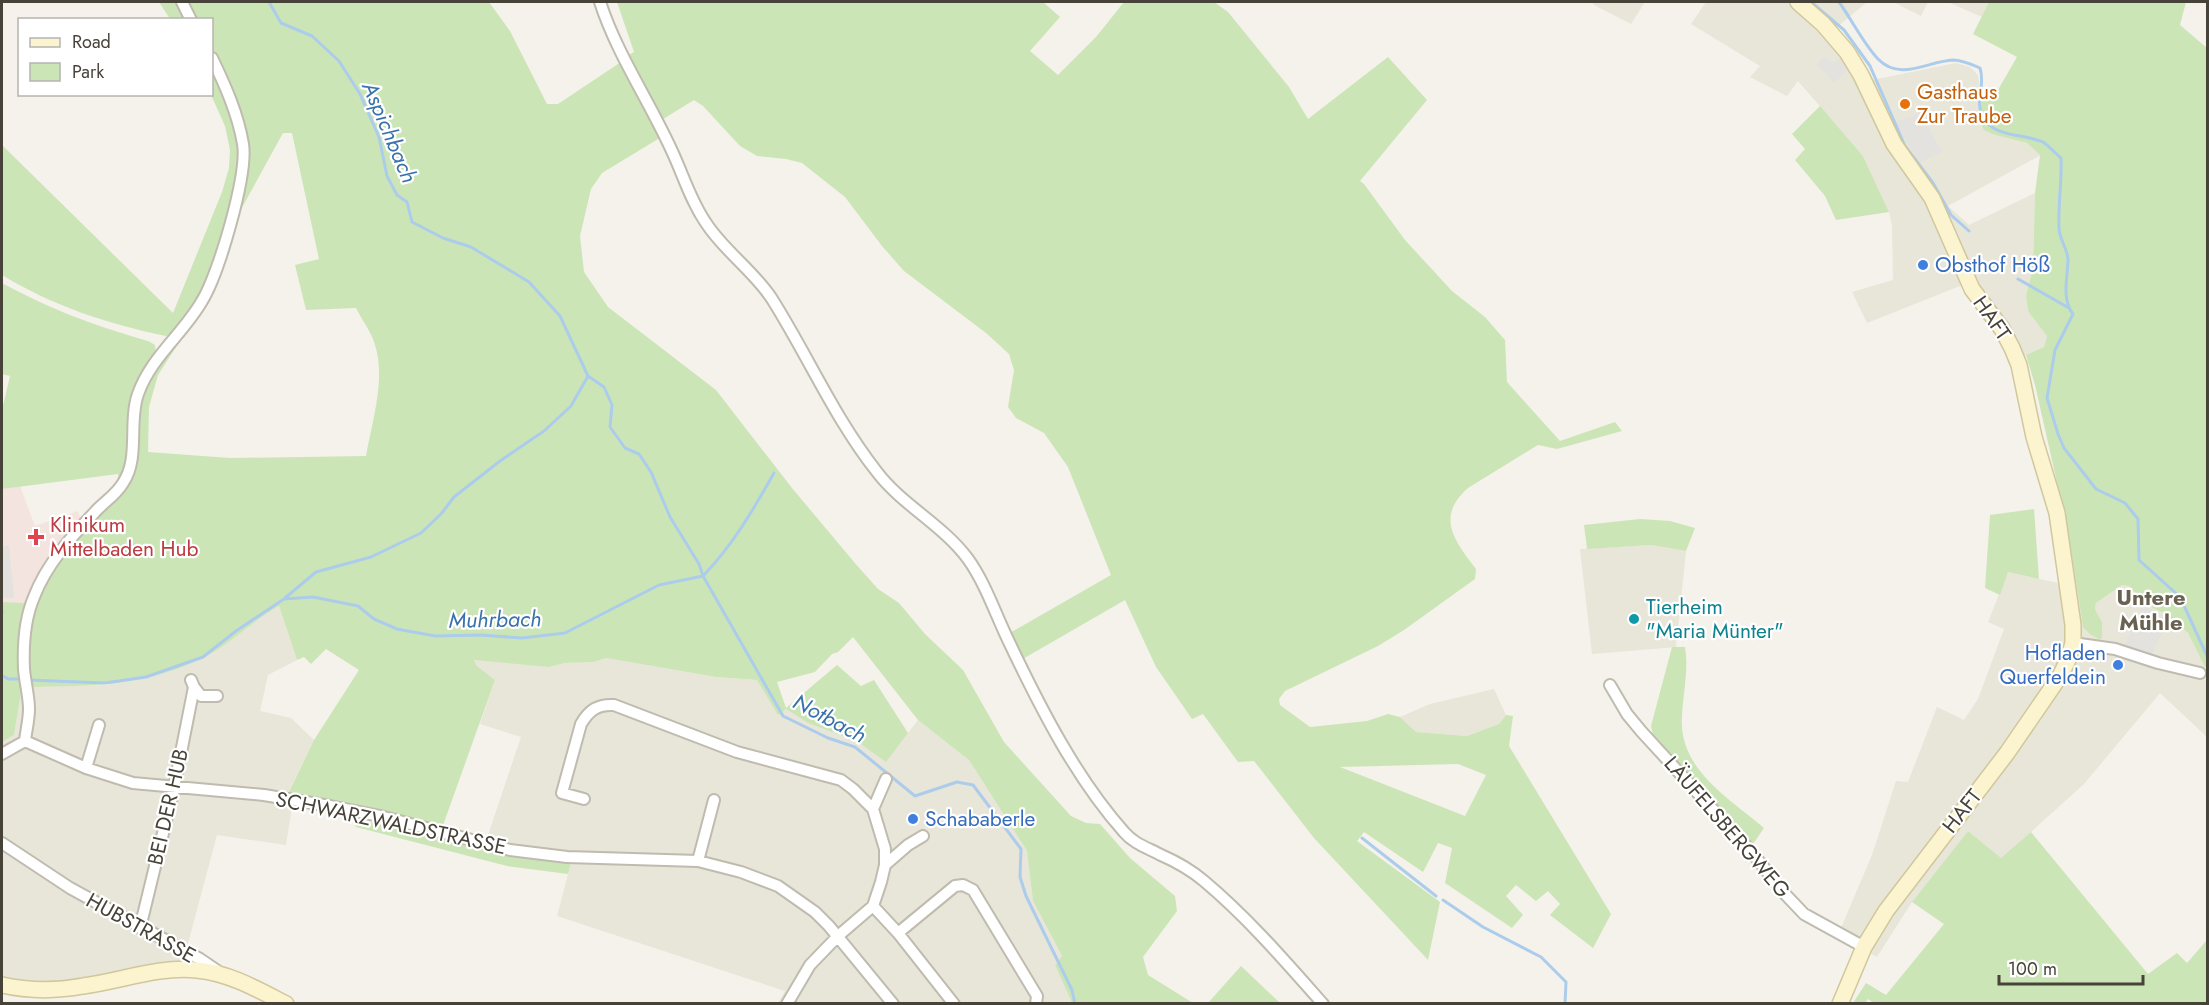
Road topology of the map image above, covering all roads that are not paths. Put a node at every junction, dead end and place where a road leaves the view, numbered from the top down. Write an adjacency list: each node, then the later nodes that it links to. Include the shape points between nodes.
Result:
1 (182, 2): 4 (street)
2 (600, 2): 35 (street, via 609,30 707,226 771,297 879,475 967,558 1041,705 1106,811 1140,846 1203,880 1252,926)
3 (1798, 2): 6 (main road, HAFT, via 1847,52 1894,144 1941,215 1972,289 2002,329 2019,364 2034,437 2057,513)
4 (190, 18)
5 (213, 60): 11 (street, via 234,110 243,146 236,200 216,271 203,300 167,344 138,395 125,481 71,538 34,596 24,647 29,711)
6 (2073, 643): 7 (street, via 2115,649); 27 (main road, HAFT, via 2060,676 2037,712 1911,875)
7 (2200, 673)
8 (1610, 686): 27 (street, LÄUFELSBERGWEG, via 1641,731 1804,914)
9 (217, 696): 15 (street, BEI DER HUB, via 201,696 192,684)
10 (99, 725): 13 (street)
11 (25, 741): 12 (street); 13 (street, SCHWARZWALDSTRASSE)
12 (2, 754)
13 (86, 768): 15 (street, SCHWARZWALDSTRASSE, via 133,783)
14 (886, 779): 18 (street)
15 (174, 788): 21 (street, SCHWARZWALDSTRASSE, via 264,795 330,806 510,850 567,857); 24 (street, BEI DER HUB)
16 (584, 799): 18 (street, via 562,794 581,724 587,714 605,704 737,752 841,780)
17 (714, 800): 21 (street)
18 (873, 809): 22 (street, via 885,849)
19 (923, 836): 22 (street)
20 (2, 843): 24 (street, HUBSTRASSE)
21 (698, 861): 26 (street, SCHWARZWALDSTRASSE, via 778,886 815,912)
22 (885, 865): 23 (street)
23 (873, 906): 25 (street); 26 (street)
24 (140, 928): 28 (street, HUBSTRASSE)
25 (898, 933): 33 (street); 34 (street, via 955,886 973,890 1037,996)
26 (838, 936): 31 (street, via 810,965); 32 (street, SCHWARZWALDSTRASSE)
27 (1864, 947): 36 (main road, HAFT)
28 (222, 974): 29 (main road, via 171,970 55,990); 30 (main road, HUBSTRASSE)
29 (2, 985)
30 (286, 1004)
31 (787, 1004)
32 (893, 1004)
33 (954, 1004)
34 (1036, 1004)
35 (1323, 1004)
36 (1840, 1004)

